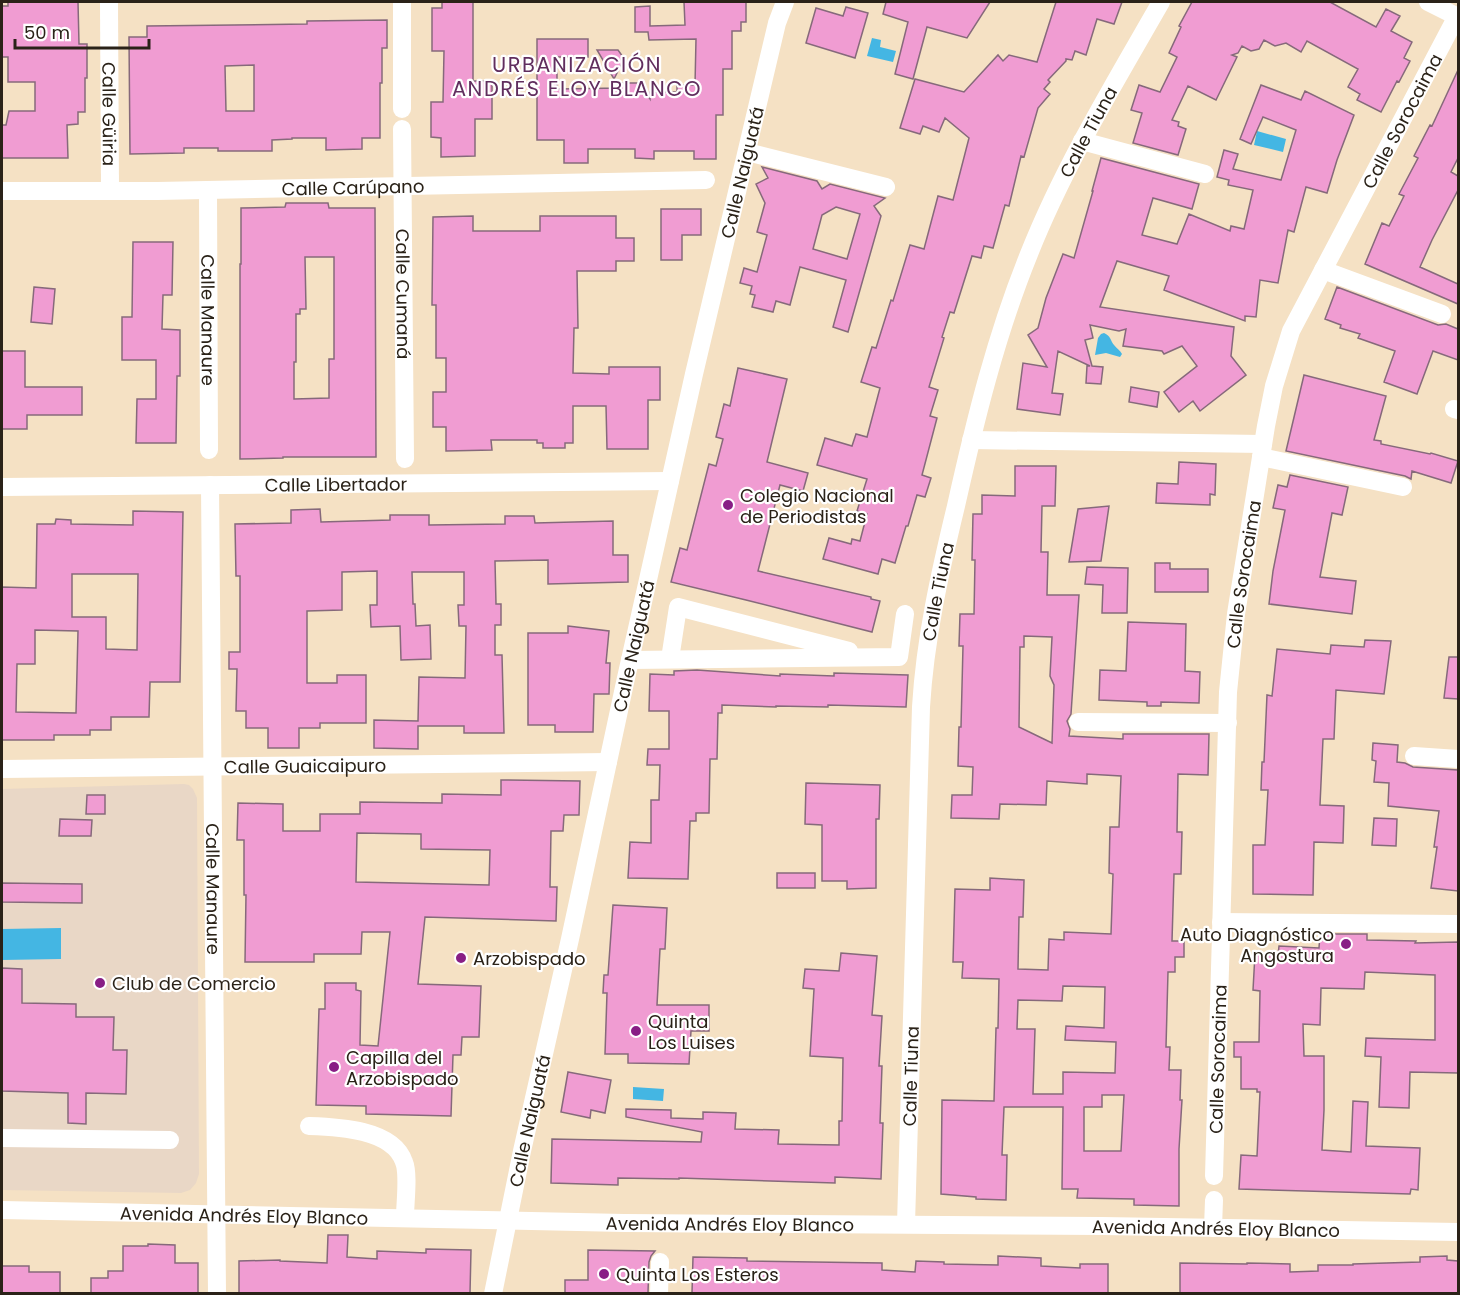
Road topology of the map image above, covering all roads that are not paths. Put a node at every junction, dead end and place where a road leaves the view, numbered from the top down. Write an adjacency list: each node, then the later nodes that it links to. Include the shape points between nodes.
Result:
1 (109, 2): 17 (street, Calle Güiria)
2 (402, 2): 7 (street)
3 (784, 2): 10 (street, Calle Naiguatá)
4 (1161, 2): 9 (street, Calle Tiuna)
5 (1428, 2): 6 (street)
6 (1457, 17): 18 (street, Calle Sorocaima)
7 (402, 109)
8 (402, 129): 13 (street, Calle Cumaná)
9 (1082, 141): 11 (street); 20 (street, Calle Tiuna, via 1029,253 982,396)
10 (747, 152): 14 (street); 24 (street, Calle Naiguatá)
11 (1204, 174)
12 (706, 180): 13 (street, Calle Carúpano)
13 (403, 187): 15 (street, Calle Carúpano); 23 (street, Calle Cumaná)
14 (886, 187)
15 (208, 190): 17 (street, Calle Carúpano); 21 (street, Calle Manaure)
16 (2, 191): 17 (street, Calle Carúpano)
17 (110, 191)
18 (1323, 270): 19 (street); 22 (street, Calle Sorocaima, via 1291,331 1274,386)
19 (1442, 314)
20 (972, 440): 22 (street); 50 (street, Calle Tiuna, via 936,596 923,675)
21 (209, 450)
22 (1262, 451): 27 (street); 33 (street, Calle Sorocaima, via 1235,625)
23 (405, 459)
24 (670, 481): 25 (street, Calle Libertador); 31 (street, Calle Naiguatá)
25 (210, 485): 26 (street, Calle Libertador); 37 (street, Calle Manaure)
26 (2, 487)
27 (1403, 487)
28 (904, 614): 29 (street, via 899,657)
29 (872, 657): 30 (street); 30 (street, via 678,607)
30 (670, 659): 31 (street)
31 (630, 660): 36 (street, Calle Naiguatá)
32 (1078, 722): 33 (street)
33 (1228, 723): 39 (street, Calle Sorocaima)
34 (1414, 756): 35 (street)
35 (1458, 759)
36 (608, 762): 37 (street, Calle Guaicaipuro); 49 (street, Calle Naiguatá)
37 (212, 767): 38 (street, Calle Guaicaipuro); 47 (street, Calle Manaure)
38 (2, 769)
39 (1221, 922): 40 (street); 44 (street, Calle Sorocaima)
40 (1458, 924)
41 (309, 1126): 48 (street, via 352,1129 393,1146 405,1168)
42 (2, 1138): 43 (street)
43 (170, 1140)
44 (1214, 1176)
45 (1214, 1200): 51 (street)
46 (2, 1210): 47 (street, Avenida Andrés Eloy Blanco)
47 (216, 1214): 48 (street, Avenida Andrés Eloy Blanco); 54 (street, Calle Manaure)
48 (405, 1217): 49 (street, Avenida Andrés Eloy Blanco)
49 (508, 1220): 50 (street, Avenida Andrés Eloy Blanco); 55 (street, Calle Naiguatá)
50 (906, 1224): 51 (street, Avenida Andrés Eloy Blanco)
51 (1213, 1228): 52 (street, Avenida Andrés Eloy Blanco)
52 (1458, 1232)
53 (660, 1262): 56 (street)
54 (217, 1293)
55 (493, 1293)
56 (660, 1293)

